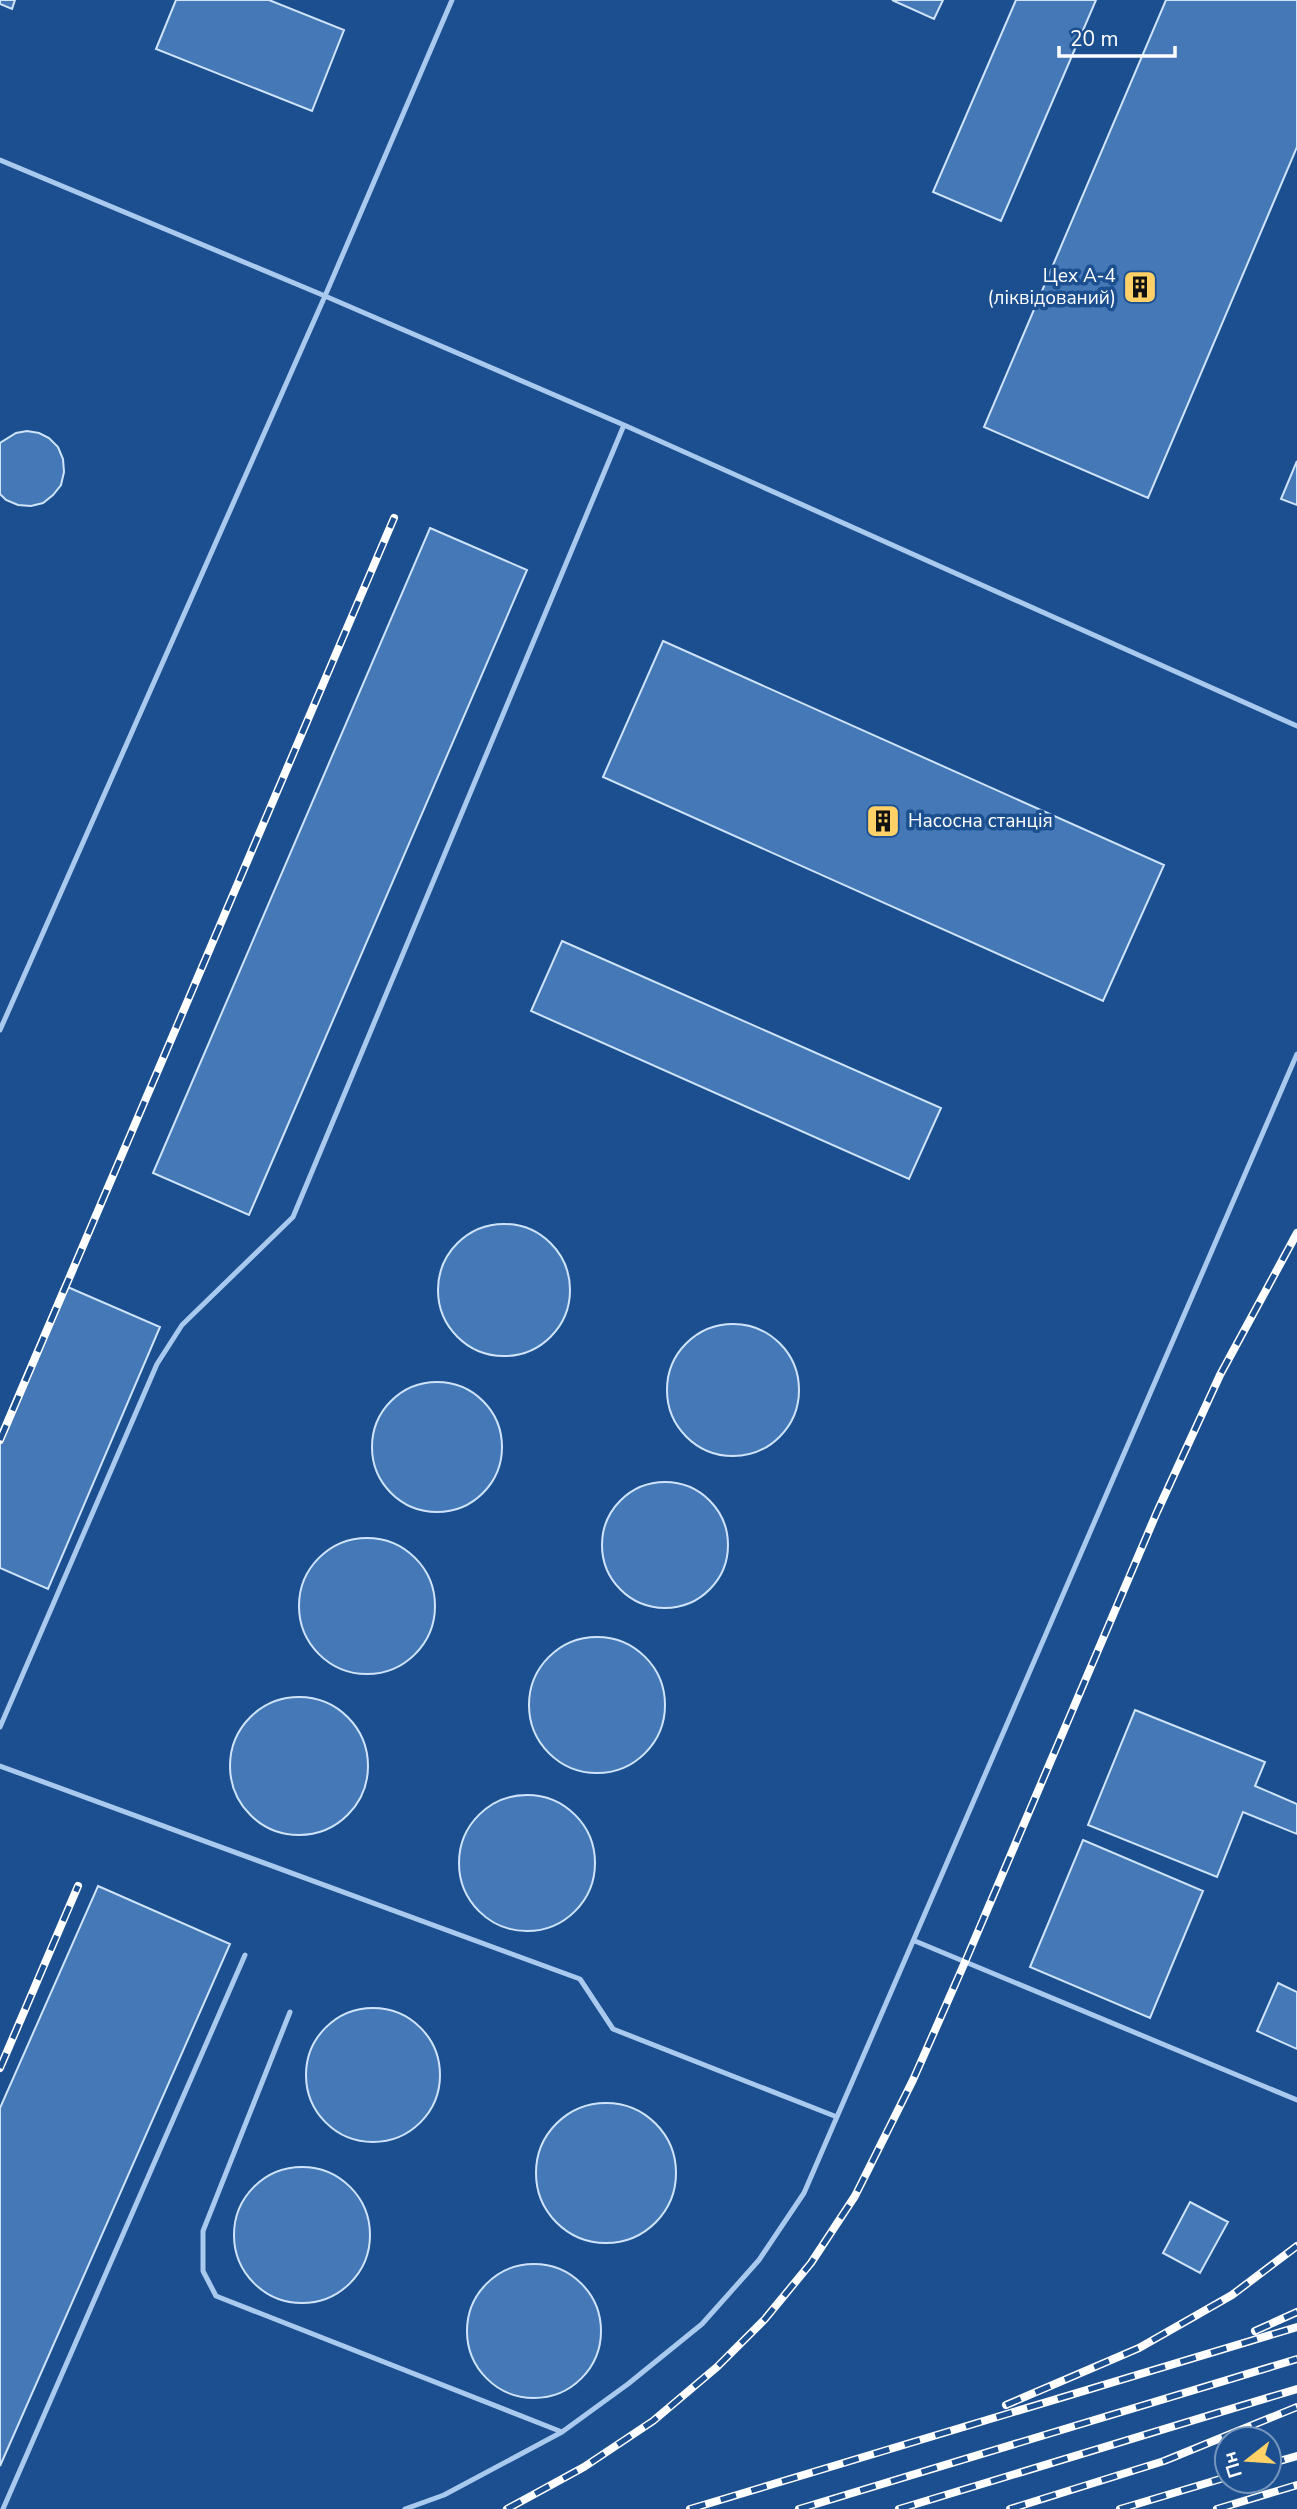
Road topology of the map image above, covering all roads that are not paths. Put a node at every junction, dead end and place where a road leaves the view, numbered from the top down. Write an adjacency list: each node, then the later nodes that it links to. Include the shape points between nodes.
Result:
1 (452, 0): 3 (lane)
2 (0, 160): 3 (lane)
3 (325, 296): 4 (lane); 6 (lane)
4 (624, 425): 5 (lane); 8 (lane, via 293,1217 182,1325 157,1364)
5 (1297, 726)
6 (0, 1030)
7 (1297, 1054): 10 (lane)
8 (0, 1727)
9 (0, 1766): 14 (lane, via 580,1979 613,2029)
10 (915, 1941): 13 (lane); 14 (lane)
11 (245, 1955): 16 (lane)
12 (290, 2012): 15 (lane, via 203,2231 203,2271 216,2296)
13 (1297, 2100)
14 (838, 2117): 15 (lane, via 804,2193 759,2260 702,2324)
15 (562, 2432): 17 (lane, via 444,2495)
16 (3, 2509)
17 (405, 2509)

